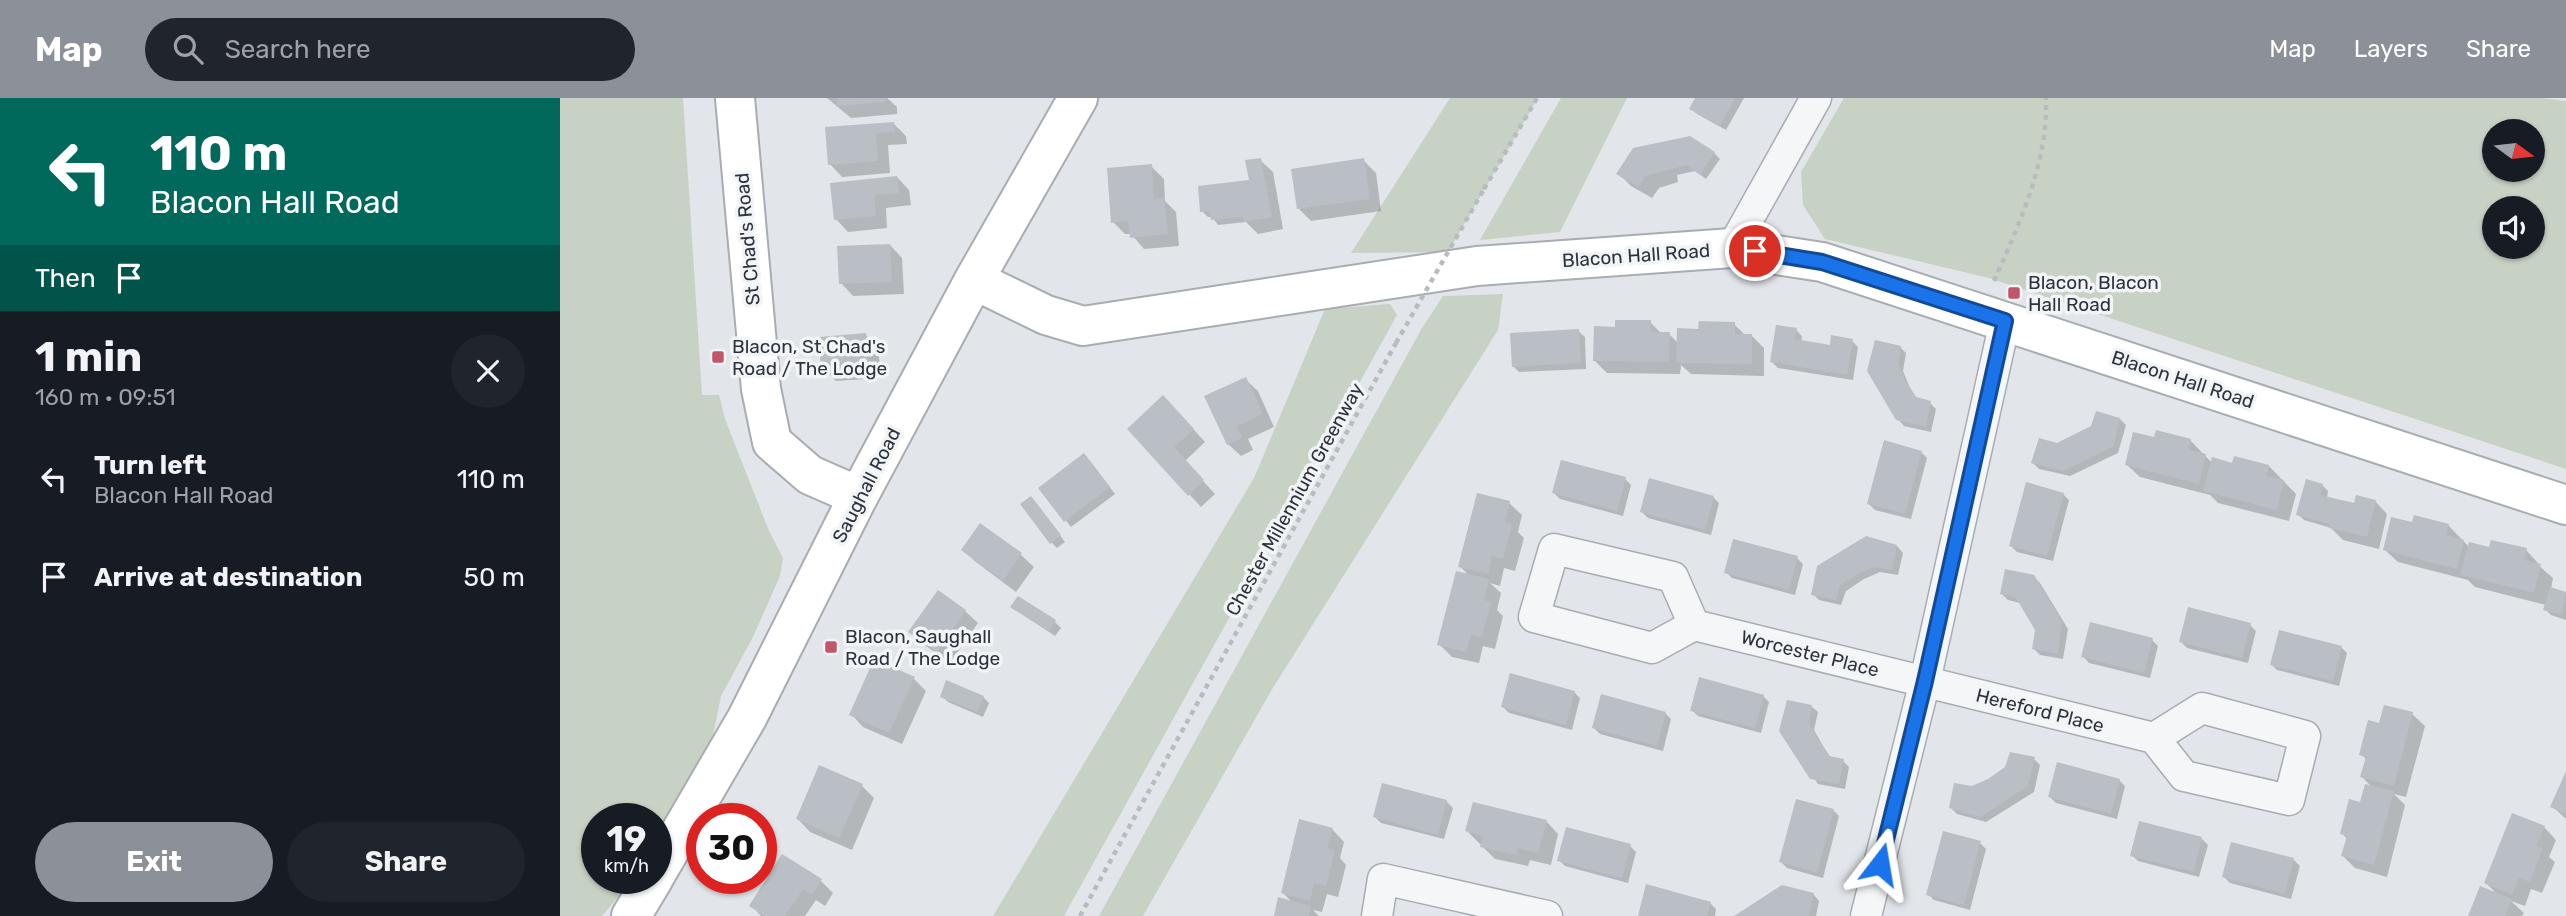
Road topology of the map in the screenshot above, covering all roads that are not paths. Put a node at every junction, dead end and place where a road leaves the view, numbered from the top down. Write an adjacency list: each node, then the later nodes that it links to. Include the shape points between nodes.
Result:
1 (735, 98): 7 (street, St Chad's Road, via 761,388 772,442 810,475 842,489)
2 (1078, 98): 5 (street, Saughall Road)
3 (1816, 98): 4 (street)
4 (1732, 248): 5 (street, Blacon Hall Road, via 1477,266 1083,326 1046,315); 6 (street, Blacon Hall Road, via 1822,262)
5 (974, 280): 7 (street, Saughall Road)
6 (1993, 317): 8 (street, Blacon Hall Road); 10 (street)
7 (856, 501): 12 (street, Saughall Road, via 747,718)
8 (2566, 505)
9 (1694, 625): 9 (street, via 1652,648 1534,617 1554,549 1672,577); 10 (street, Worcester Place)
10 (1925, 681): 11 (street, Hereford Place); 17 (street)
11 (2154, 738): 11 (street, via 2202,708 2305,736 2289,800 2184,776)
12 (672, 847)
13 (645, 894): 14 (street, Saughall Road)
14 (633, 915)
15 (1377, 916): 16 (street, via 1383,879)
16 (1547, 916)
17 (1866, 916)

